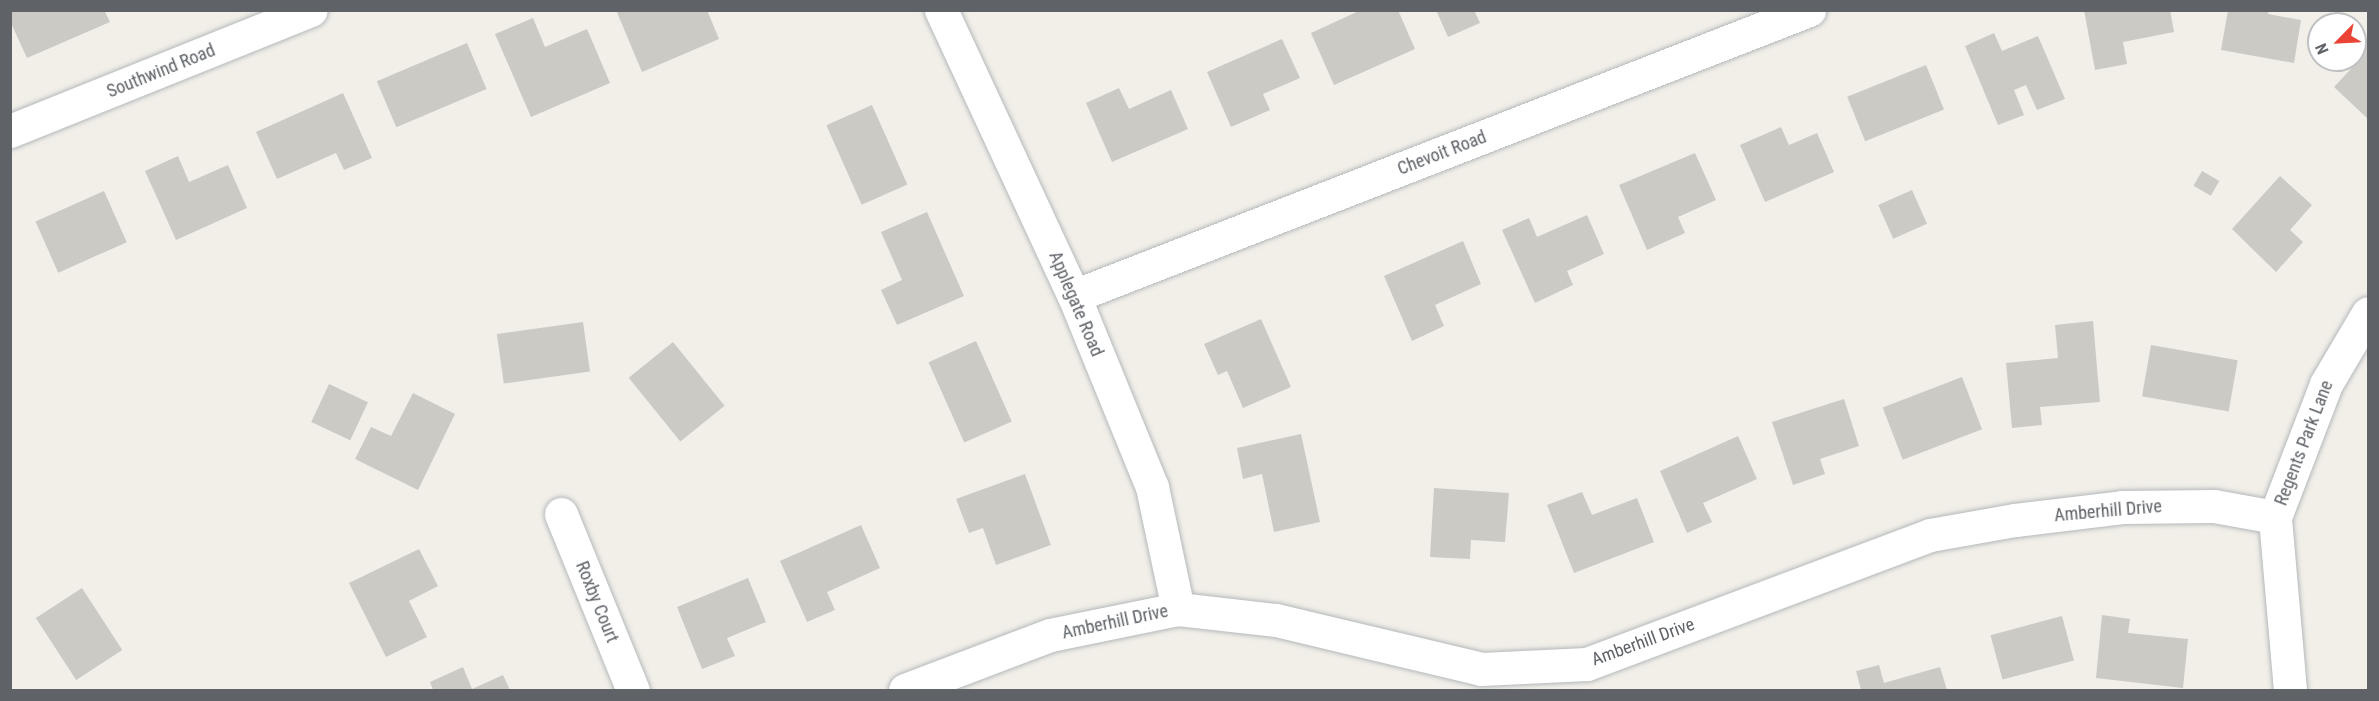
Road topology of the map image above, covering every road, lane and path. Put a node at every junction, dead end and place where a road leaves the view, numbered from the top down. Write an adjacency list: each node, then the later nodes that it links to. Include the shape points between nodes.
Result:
1 (311, 10): 4 (street, Southwind Road)
2 (941, 10): 5 (street, Applegate Road)
3 (1809, 10): 5 (street, Chevoit Road)
4 (10, 131)
5 (1074, 296): 9 (street, Applegate Road, via 1152,487)
6 (2368, 313): 8 (street, Regents Park Lane, via 2326,384)
7 (561, 514): 11 (street, Roxby Court)
8 (2275, 517): 10 (street, Amberhill Drive, via 2214,506 2122,507 1930,535 1587,664); 13 (street, Regents Park Lane)
9 (1178, 609): 10 (street, Amberhill Drive, via 1276,620); 12 (street, Amberhill Drive, via 1050,635)
10 (1479, 680)
11 (633, 690)
12 (905, 690)
13 (2290, 690)

